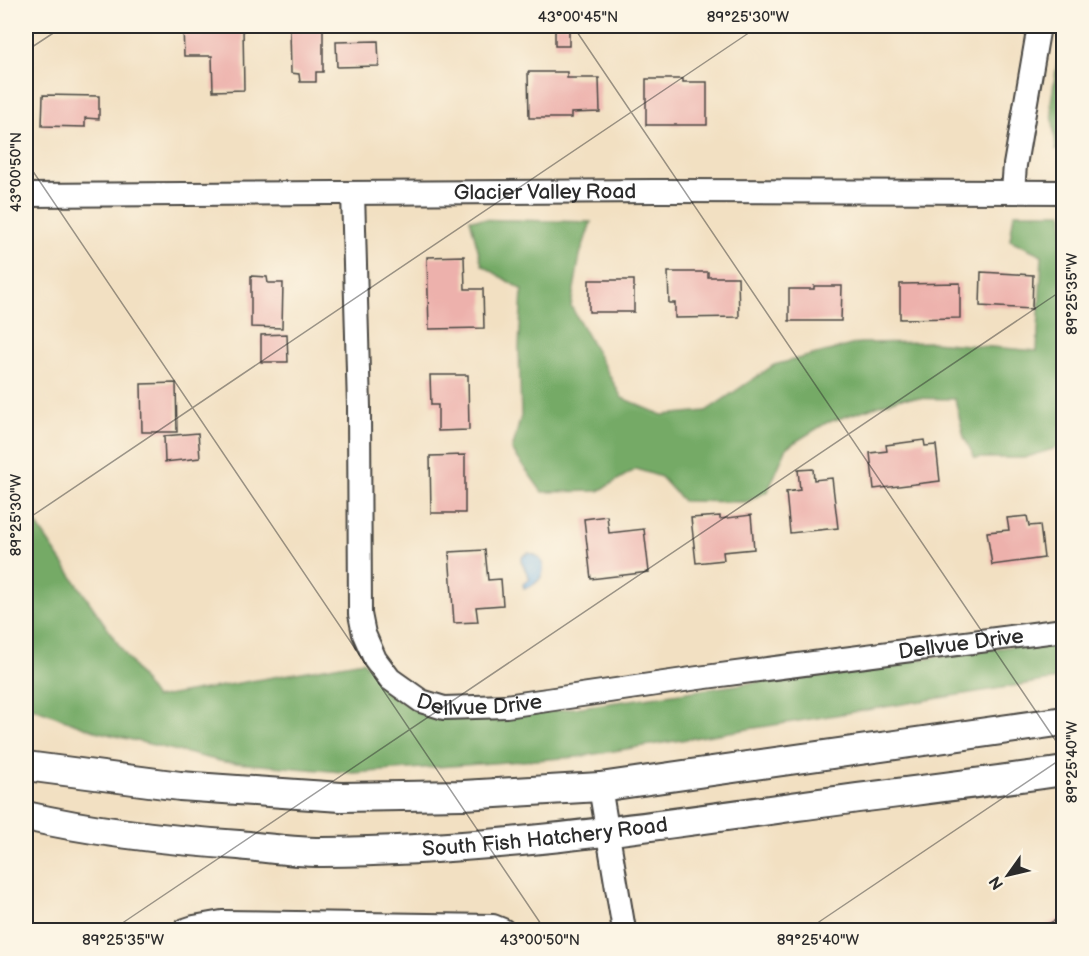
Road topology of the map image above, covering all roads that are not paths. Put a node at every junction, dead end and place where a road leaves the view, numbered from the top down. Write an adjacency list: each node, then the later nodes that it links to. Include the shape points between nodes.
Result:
1 (1039, 26): 2 (street)
2 (1013, 191): 3 (street, Glacier Valley Road); 4 (street, Glacier Valley Road)
3 (1064, 192)
4 (353, 193): 5 (street, Glacier Valley Road); 6 (street, Dellvue Drive, via 360,614 375,659 390,679 421,701 444,708 506,706)
5 (26, 195)
6 (1064, 630)
7 (1064, 721): 10 (main road, South Fish Hatchery Road)
8 (26, 766): 10 (main road, South Fish Hatchery Road, via 180,786 341,797)
9 (1064, 771): 12 (main road, South Fish Hatchery Road)
10 (600, 787): 12 (street)
11 (26, 816): 12 (main road, South Fish Hatchery Road, via 111,832 320,852 462,846)
12 (608, 833): 15 (street)
13 (185, 930): 14 (street, via 222,922 493,926)
14 (503, 930)
15 (624, 930)

